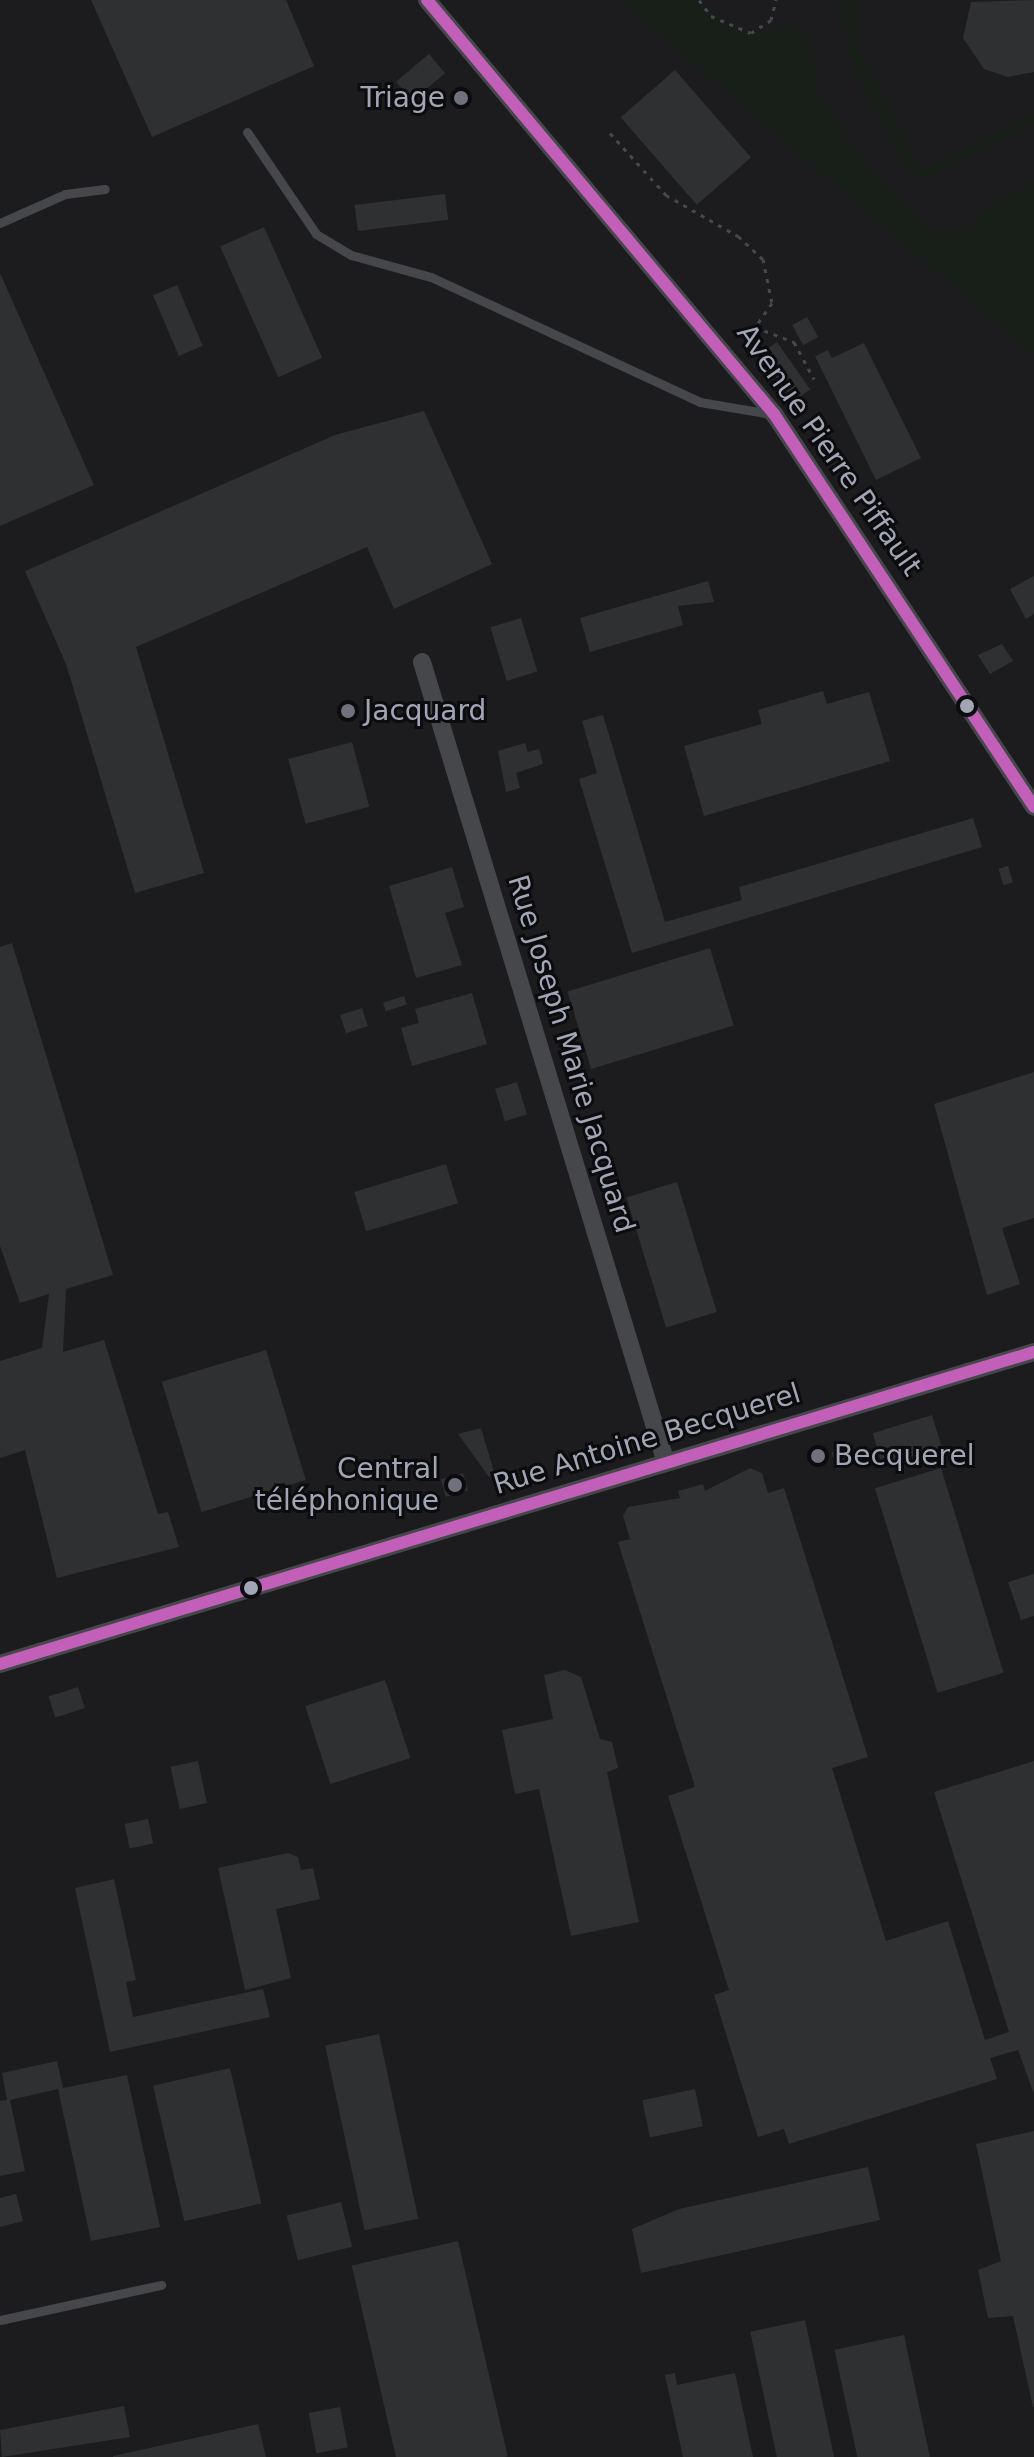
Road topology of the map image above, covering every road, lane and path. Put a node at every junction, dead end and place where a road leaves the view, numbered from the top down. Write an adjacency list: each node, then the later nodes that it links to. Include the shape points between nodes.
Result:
1 (427, 0): 9 (street, Avenue Pierre Piffault)
2 (699, 0): 3 (path, via 711,16 751,33 771,20)
3 (776, 0)
4 (247, 132): 9 (lane, via 316,234 351,255 431,277 700,402)
5 (610, 133): 8 (path, via 666,195 738,236 763,259 772,303 755,327 794,342)
6 (105, 189): 7 (lane, via 65,194)
7 (0, 223)
8 (814, 379)
9 (774, 414): 11 (street, Avenue Pierre Piffault)
10 (422, 662): 13 (street, Rue Joseph Marie Jacquard)
11 (1034, 807)
12 (1034, 1352): 13 (street, Rue Antoine Becquerel)
13 (666, 1463): 14 (street, Rue Antoine Becquerel)
14 (0, 1664)
15 (161, 2285): 16 (lane)
16 (0, 2320)

